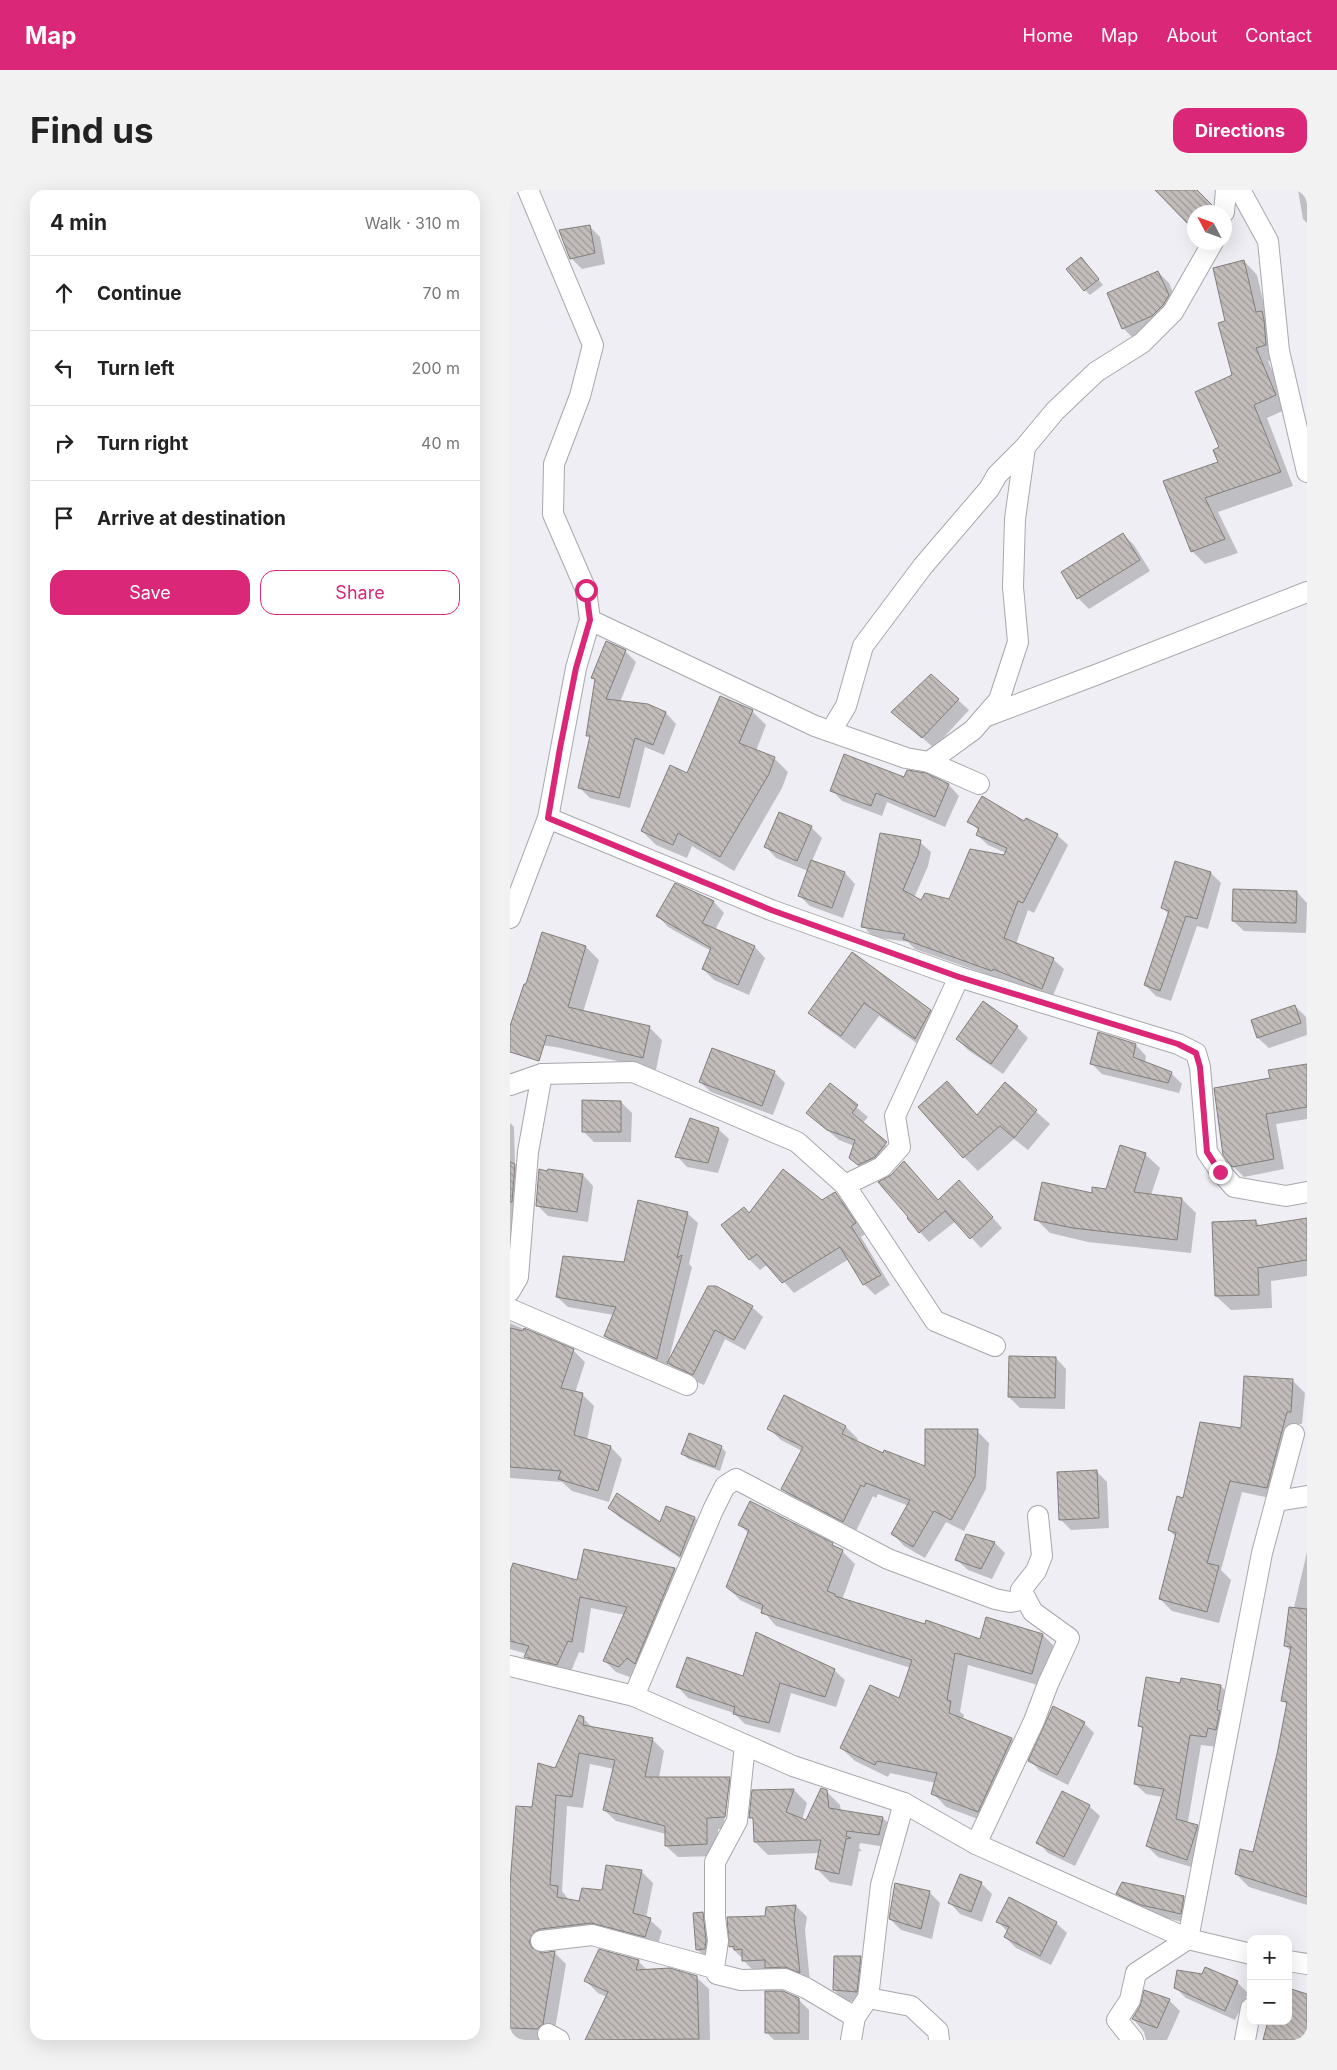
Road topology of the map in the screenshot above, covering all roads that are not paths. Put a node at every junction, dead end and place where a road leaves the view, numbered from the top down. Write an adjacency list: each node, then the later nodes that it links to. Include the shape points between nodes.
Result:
1 (528, 190): 9 (street, via 593,345 580,396 554,464 553,514 586,590)
2 (1226, 190): 4 (street)
3 (1240, 190): 7 (street, via 1268,241 1279,351)
4 (1225, 205)
5 (1208, 250): 6 (street, via 1173,312 1142,342 1096,372 1055,411)
6 (1025, 447): 10 (street, via 1015,519 1013,587 1018,642 999,700); 11 (street, via 923,566 863,646 846,706)
7 (1307, 472)
8 (1307, 592): 10 (street)
9 (590, 620): 11 (street); 14 (street, via 576,668)
10 (985, 716): 12 (street, via 973,730)
11 (831, 732): 12 (street, via 906,758)
12 (929, 762): 13 (street)
13 (979, 784)
14 (548, 818): 15 (street); 16 (street, via 771,910)
15 (510, 918)
16 (959, 977): 19 (street, via 895,1116 900,1147 882,1167); 20 (street, via 1178,1044 1196,1053 1207,1152 1220,1172 1234,1187 1286,1196)
17 (542, 1074): 18 (street); 19 (street, via 633,1072 797,1142); 21 (street, via 528,1152 518,1277)
18 (510, 1085)
19 (845, 1185): 23 (street, via 935,1321)
20 (1307, 1192)
21 (510, 1291)
22 (510, 1309): 24 (street)
23 (995, 1346)
24 (688, 1385)
25 (1294, 1434): 27 (street)
26 (1307, 1496): 27 (street)
27 (1277, 1501): 35 (street, via 1262,1553)
28 (1038, 1516): 29 (street, via 1042,1556 1036,1571 1021,1590)
29 (1026, 1600): 31 (street, via 1010,1602 995,1599 888,1559 736,1479 725,1486 713,1510); 34 (street, via 1033,1612 1069,1638)
30 (510, 1666): 31 (street)
31 (634, 1696): 32 (street)
32 (745, 1745): 33 (street, via 793,1766); 40 (street, via 736,1821 715,1862 718,1941)
33 (904, 1803): 34 (street); 41 (street, via 880,1885)
34 (976, 1844): 35 (street)
35 (1188, 1939): 37 (street); 46 (street, via 1136,1973 1130,2000 1118,2020)
36 (541, 1942): 40 (street, via 592,1936)
37 (1247, 1953)
38 (1292, 1962): 39 (street)
39 (1307, 1964)
40 (714, 1968): 42 (street, via 717,1974 741,1980 785,1979)
41 (868, 1998): 42 (street); 45 (street, via 911,2006 938,2031)
42 (855, 2017): 44 (street)
43 (1248, 2025): 47 (street)
44 (851, 2040)
45 (939, 2040)
46 (1133, 2040)
47 (1245, 2040)

